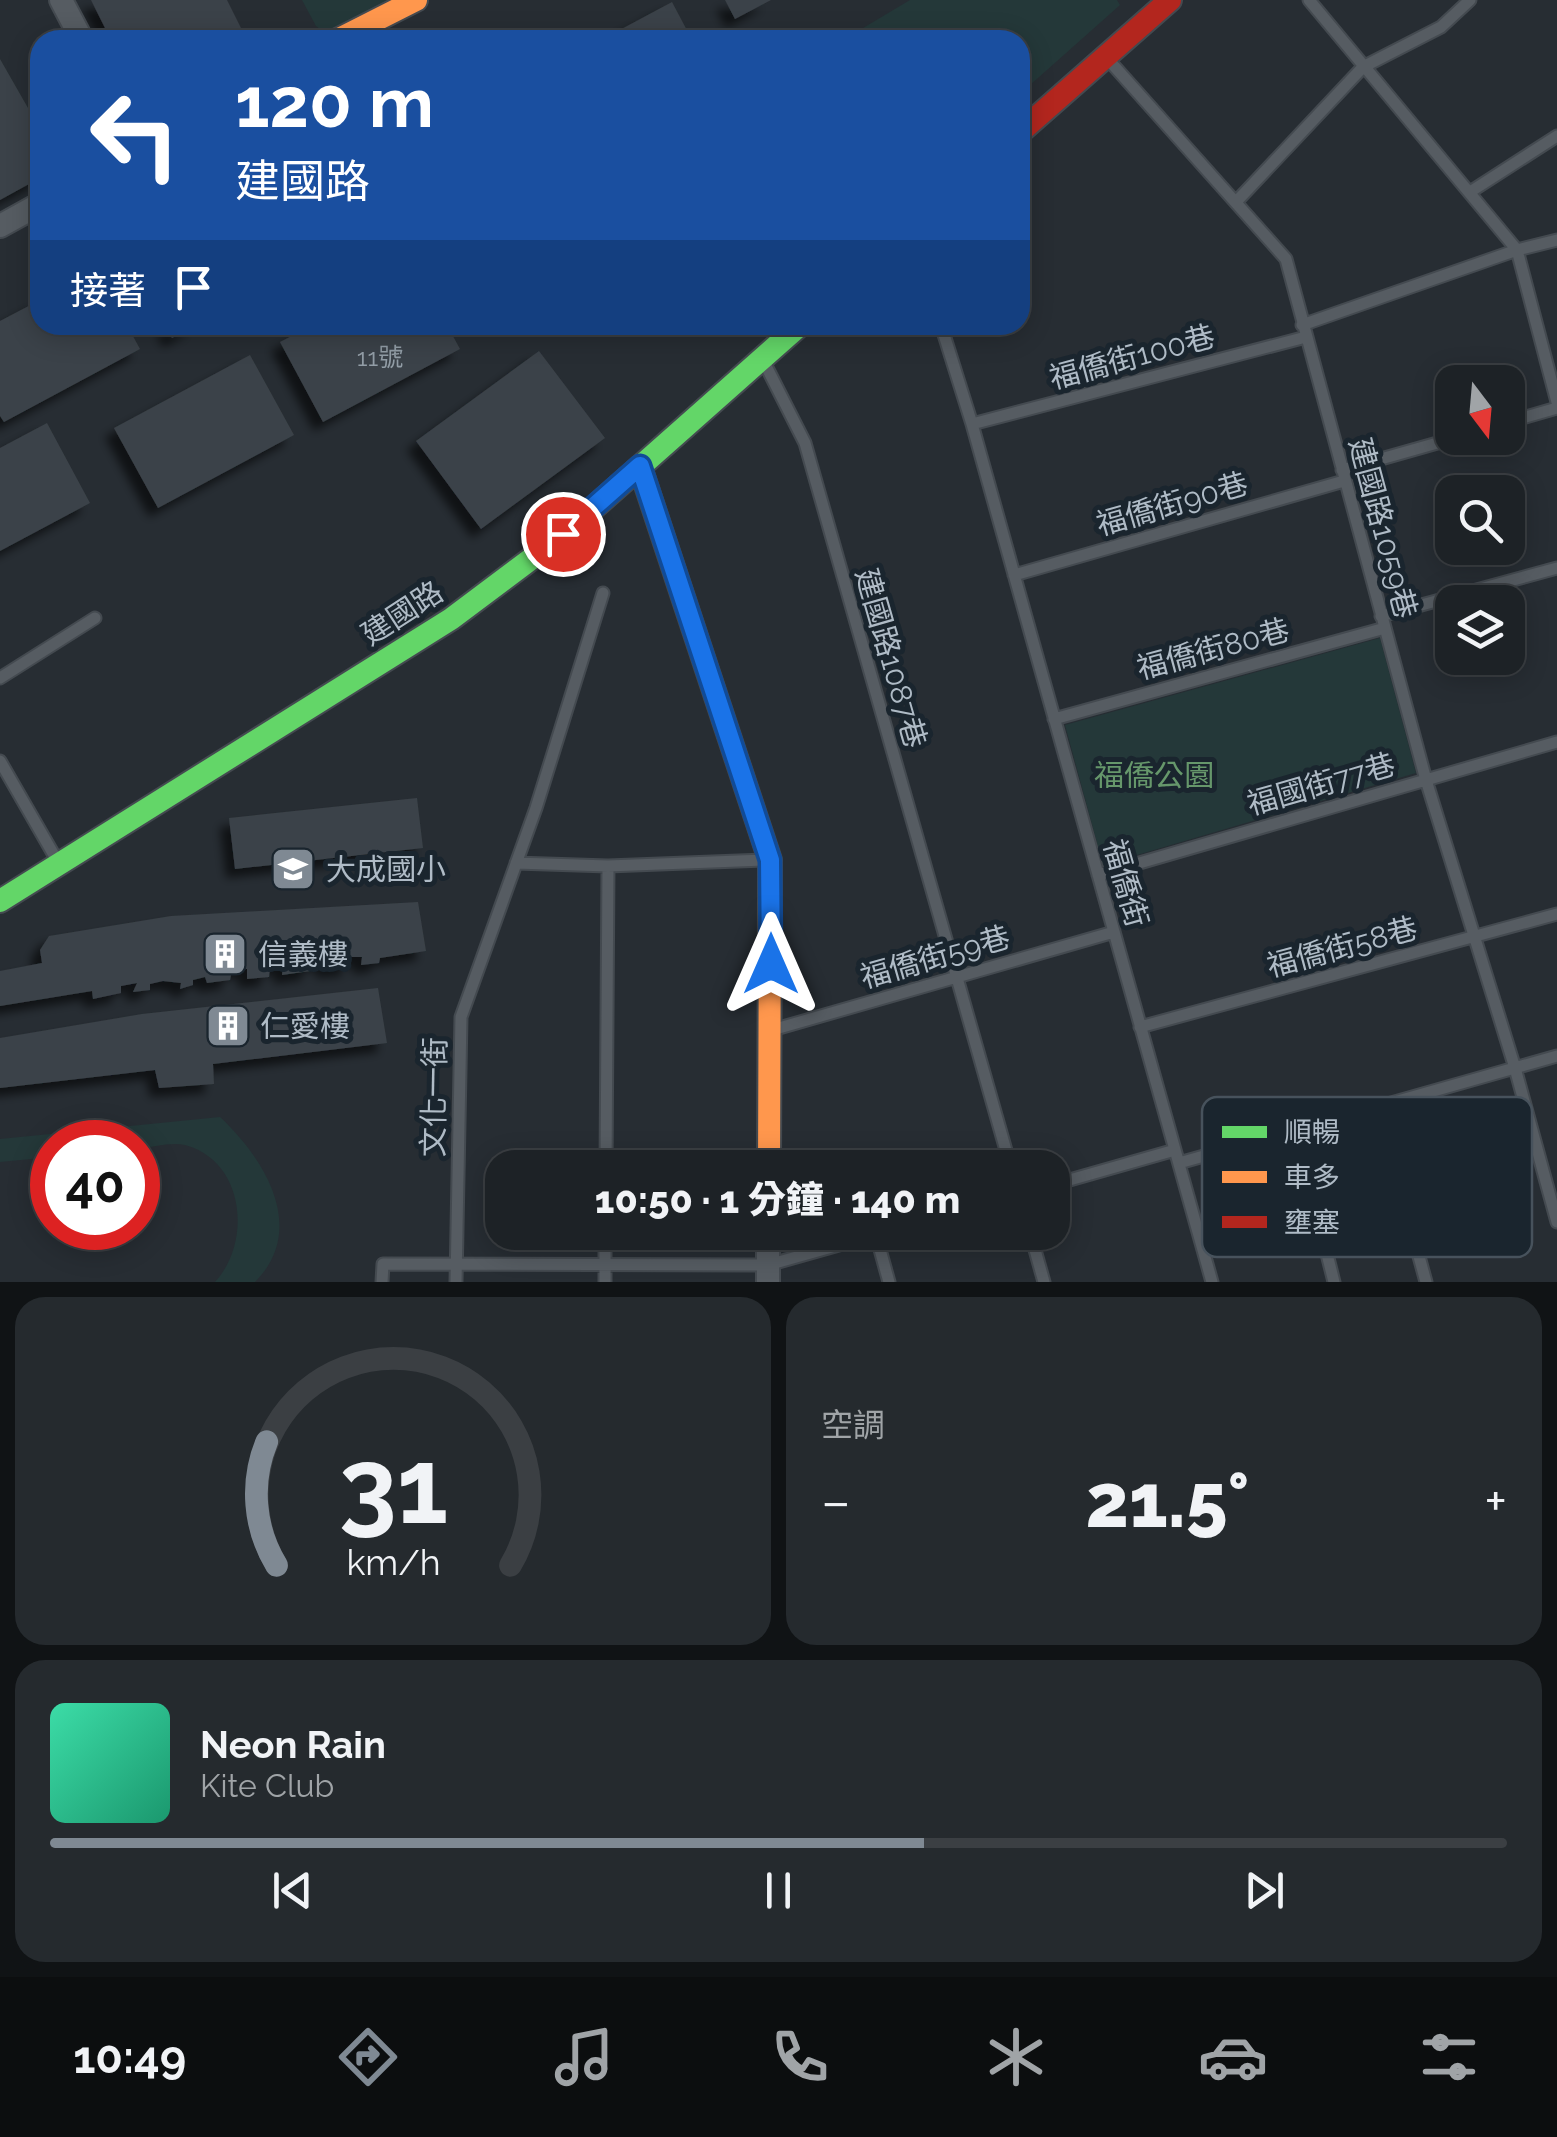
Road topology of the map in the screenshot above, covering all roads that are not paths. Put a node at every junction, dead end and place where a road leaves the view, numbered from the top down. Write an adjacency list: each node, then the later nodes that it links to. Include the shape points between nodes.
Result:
1 (61, 0): 6 (street)
2 (416, 0): 7 (street)
3 (1309, 0): 9 (lane)
4 (1470, 0): 9 (lane, via 1440,26)
5 (1157, 5): 8 (street)
6 (77, 30)
7 (357, 30)
8 (1106, 56): 10 (street); 13 (lane, 建國路1059巷)
9 (1363, 67): 12 (lane); 13 (lane)
10 (1030, 123)
11 (1557, 136): 12 (lane)
12 (1470, 192): 17 (lane)
13 (1236, 202): 18 (lane, 建國路1059巷, via 1286,259)
14 (30, 210): 15 (street)
15 (0, 226)
16 (1557, 240): 17 (lane, 福僑街100巷)
17 (1517, 250): 18 (lane, 福僑街100巷); 22 (lane)
18 (1304, 331): 24 (lane, 福僑街100巷); 27 (lane, 建國路1059巷)
19 (788, 335): 21 (street, 建國路)
20 (944, 335): 24 (lane, 福僑街)
21 (762, 358): 26 (street, 建國路); 47 (lane, 建國路1087巷, via 805,443)
22 (1557, 405): 23 (lane)
23 (1525, 416)
24 (972, 424): 29 (lane, 福僑街)
25 (1435, 445): 27 (lane, 福僑街90巷)
26 (640, 466): 38 (street); 39 (street, 建國路, via 451,619)
27 (1343, 476): 29 (lane, 福僑街90巷); 32 (lane, 建國路1059巷)
28 (1557, 568): 32 (lane, 福僑街80巷)
29 (1014, 575): 34 (lane, 福僑街)
30 (602, 593): 40 (lane, 文化一街)
31 (95, 618): 33 (lane)
32 (1383, 622): 34 (lane, 福僑街80巷); 37 (lane, 建國路1059巷)
33 (0, 678)
34 (1054, 719): 42 (lane, 福僑街)
35 (1557, 742): 37 (lane, 福國街77巷)
36 (0, 760): 39 (lane)
37 (1426, 780): 42 (lane, 福國街77巷); 46 (lane, 建國路1059巷)
38 (770, 860): 41 (lane); 49 (street)
39 (58, 862): 43 (street, 建國路)
40 (516, 863): 41 (lane); 71 (lane, 文化一街, via 460,1018)
41 (608, 866): 55 (lane)
42 (1098, 875): 45 (lane, 福僑街)
43 (0, 901)
44 (1557, 914): 46 (lane, 福僑街58巷)
45 (1114, 932): 47 (lane, 福僑街59巷); 48 (lane, 福僑街)
46 (1475, 937): 48 (lane, 福僑街58巷); 51 (lane, 建國路1059巷)
47 (956, 977): 49 (lane, 福僑街59巷); 57 (lane, 建國路1087巷)
48 (1140, 1027): 58 (lane, 福僑街)
49 (770, 1030): 56 (street)
50 (1557, 1056): 51 (lane)
51 (1515, 1068): 52 (lane); 53 (lane, 建國路1059巷)
52 (1412, 1097)
53 (1523, 1097)
54 (1532, 1130): 62 (lane, 建國路1059巷)
55 (606, 1150)
56 (769, 1150)
57 (1007, 1150)
58 (1175, 1150): 60 (lane, 福僑街); 61 (lane)
59 (1202, 1156): 60 (lane)
60 (1178, 1163): 63 (lane, 福僑街)
61 (1070, 1179)
62 (1557, 1222)
63 (1202, 1247)
64 (605, 1250): 72 (lane)
65 (835, 1250): 73 (lane)
66 (883, 1250): 77 (lane)
67 (1035, 1250): 78 (lane)
68 (1205, 1257): 79 (lane, 福僑街)
69 (1328, 1257): 80 (lane)
70 (1419, 1257): 81 (lane)
71 (456, 1265): 72 (lane); 74 (lane, via 383,1264); 75 (lane, 文化一街)
72 (605, 1265): 73 (lane); 76 (lane)
73 (768, 1274)
74 (382, 1282)
75 (456, 1282)
76 (605, 1282)
77 (890, 1282)
78 (1044, 1282)
79 (1212, 1282)
80 (1334, 1282)
81 (1426, 1282)

